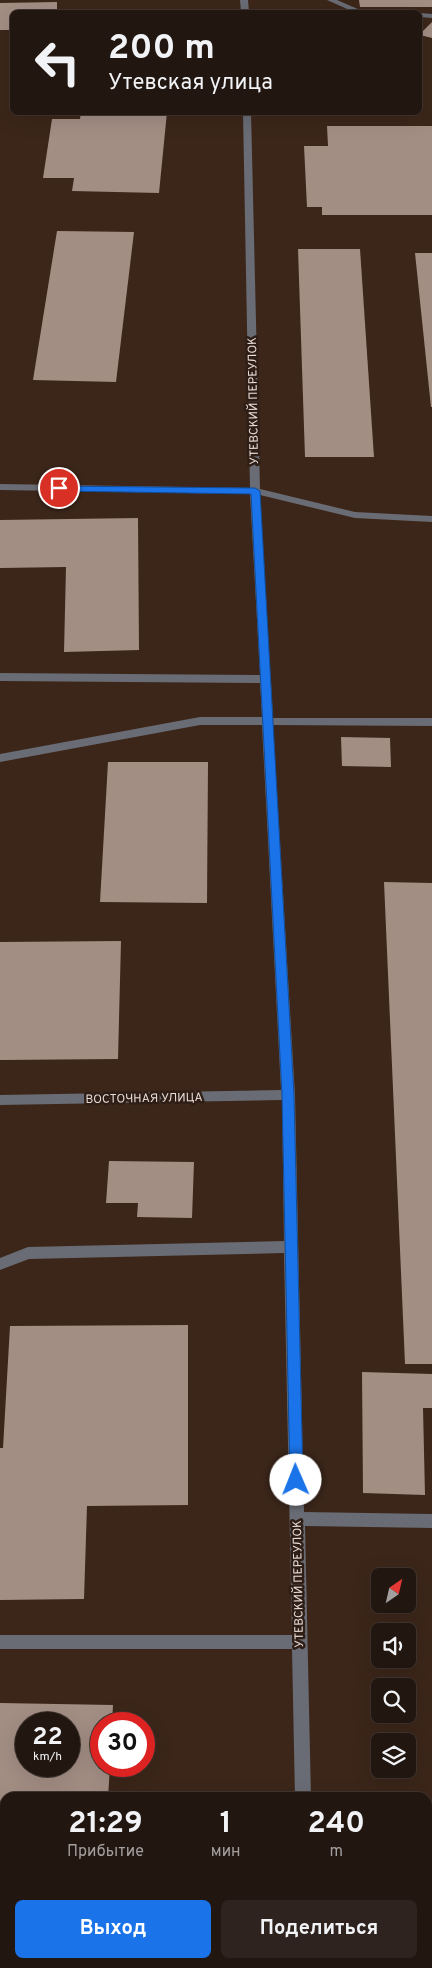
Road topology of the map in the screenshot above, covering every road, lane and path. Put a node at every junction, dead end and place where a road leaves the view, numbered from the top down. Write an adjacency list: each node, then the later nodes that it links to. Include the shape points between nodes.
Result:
1 (331, 0): 2 (street)
2 (354, 10)
3 (247, 115): 5 (street, УТЕВСКИЙ ПЕРЕУЛОК)
4 (0, 487): 5 (street)
5 (255, 491): 6 (street, via 355,515); 8 (street, УТЕВСКИЙ ПЕРЕУЛОК)
6 (432, 519)
7 (0, 678): 8 (street)
8 (266, 678): 9 (street, УТЕВСКИЙ ПЕРЕУЛОК)
9 (268, 722): 10 (street); 11 (street, via 200,721); 12 (street, УТЕВСКИЙ ПЕРЕУЛОК)
10 (432, 722)
11 (0, 758)
12 (288, 1095): 13 (street, ВОСТОЧНАЯ УЛИЦА); 14 (street, УТЕВСКИЙ ПЕРЕУЛОК)
13 (0, 1100)
14 (291, 1247): 15 (street, via 28,1253); 16 (street, УТЕВСКИЙ ПЕРЕУЛОК)
15 (0, 1264)
16 (297, 1519): 17 (street); 19 (street, УТЕВСКИЙ ПЕРЕУЛОК)
17 (432, 1521)
18 (0, 1642): 19 (street)
19 (300, 1642): 20 (street, УТЕВСКИЙ ПЕРЕУЛОК)
20 (303, 1792)

